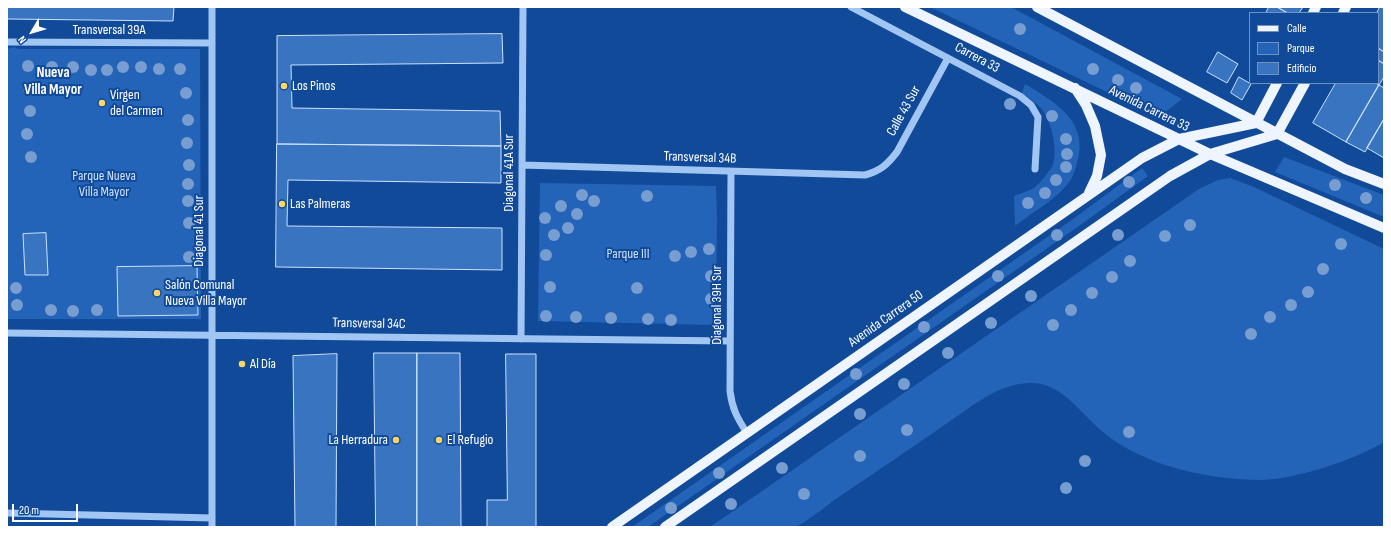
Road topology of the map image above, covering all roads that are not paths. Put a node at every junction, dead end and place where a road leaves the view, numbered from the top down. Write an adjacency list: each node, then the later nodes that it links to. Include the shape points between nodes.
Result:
1 (212, 7): 7 (street, Diagonal 41 Sur)
2 (523, 7): 16 (street, Diagonal 41A Sur)
3 (851, 7): 8 (street, Carrera 33)
4 (905, 7): 11 (main road, Avenida Carrera 33)
5 (1037, 7): 12 (main road)
6 (7, 42): 7 (street, Transversal 39A)
7 (212, 44): 24 (street, Diagonal 41 Sur)
8 (948, 58): 17 (street, Carrera 33, via 1020,96 1030,105 1038,117); 19 (street, Calle 43 Sur, via 897,152 887,165)
9 (1276, 84): 12 (main road)
10 (1304, 84): 13 (main road)
11 (1074, 87): 14 (main road, Avenida Carrera 33); 21 (main road, via 1095,126 1100,155 1097,176)
12 (1256, 124): 13 (main road); 14 (main road, Avenida Carrera 50)
13 (1277, 134): 15 (main road); 20 (main road, via 1345,169)
14 (1179, 139): 15 (main road, Avenida Carrera 33); 21 (main road, Avenida Carrera 50, via 1142,158)
15 (1210, 154): 22 (main road, Avenida Carrera 33); 32 (main road, via 1170,176)
16 (522, 165): 18 (street, Transversal 34B); 25 (street, Diagonal 41A Sur)
17 (1035, 169)
18 (731, 172): 19 (street, Transversal 34B, via 853,176); 26 (street, Diagonal 39H Sur)
19 (877, 172)
20 (1384, 184)
21 (1090, 193): 27 (main road, Avenida Carrera 50)
22 (1384, 228)
23 (7, 333): 24 (street, Transversal 34C)
24 (212, 335): 25 (street, Transversal 34C); 29 (street, Diagonal 41 Sur)
25 (521, 339): 26 (street, Transversal 34C)
26 (730, 341): 27 (street, Diagonal 39H Sur, via 732,406)
27 (747, 433): 31 (main road, Avenida Carrera 50)
28 (7, 513): 29 (street)
29 (212, 518): 30 (street, Diagonal 41 Sur)
30 (212, 527)
31 (612, 527)
32 (665, 527)

